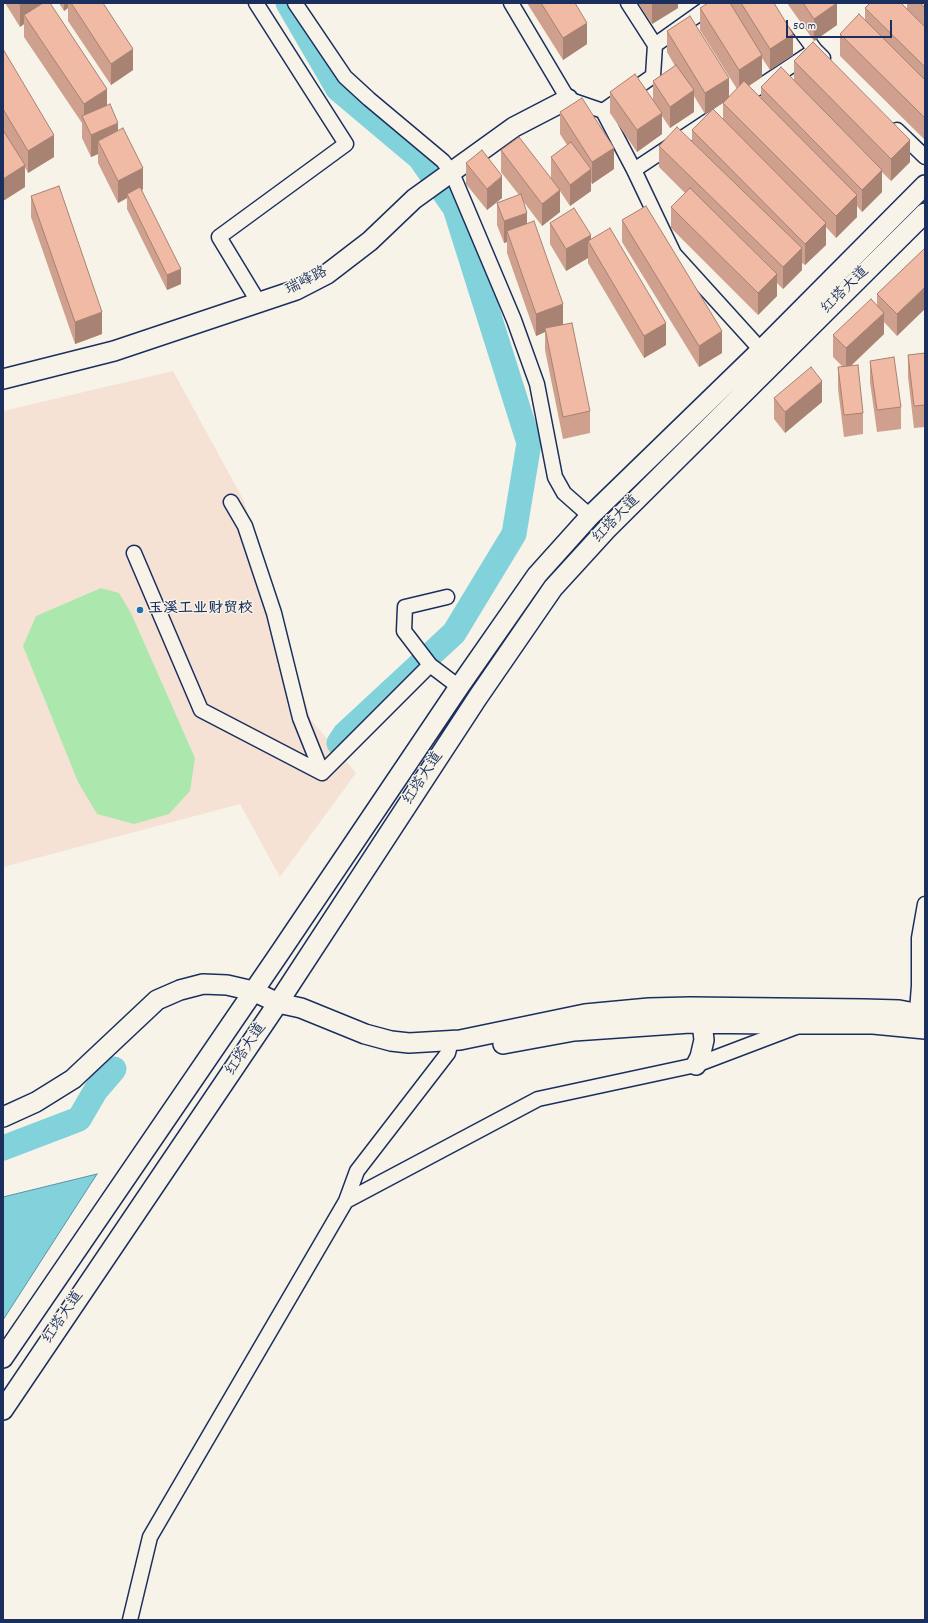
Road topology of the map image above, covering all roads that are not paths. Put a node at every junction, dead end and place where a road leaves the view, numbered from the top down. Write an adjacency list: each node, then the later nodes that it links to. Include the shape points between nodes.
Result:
1 (256, 3): 18 (street, via 346,144 219,237)
2 (295, 3): 15 (street, via 345,77 443,161)
3 (511, 3): 10 (street)
4 (628, 3): 7 (street)
5 (714, 3): 7 (street)
6 (780, 3): 8 (street)
7 (655, 45): 11 (street, via 653,76)
8 (815, 50): 9 (street); 14 (street)
9 (832, 66)
10 (568, 99): 11 (street); 15 (main road, 瑞峰路, via 514,127)
11 (603, 111): 14 (street)
12 (886, 120): 13 (street)
13 (925, 157)
14 (634, 170): 19 (street, via 674,254)
15 (450, 174): 18 (main road, 瑞峰路, via 414,199 370,241 327,274 296,290); 22 (street, via 514,320 537,384 556,477 564,493)
16 (925, 185): 19 (main road, 红塔大道)
17 (925, 213): 30 (main road, 红塔大道, via 606,530 553,588 478,697)
18 (259, 303): 20 (main road, 瑞峰路, via 114,351)
19 (761, 350): 22 (main road, 红塔大道)
20 (3, 379)
21 (231, 502): 27 (street, via 245,526 274,613 300,718)
22 (590, 516): 26 (main road, 红塔大道, via 537,575)
23 (134, 553): 27 (street, via 201,710)
24 (447, 597): 25 (street, via 405,607 404,631)
25 (429, 664): 26 (street); 27 (street)
26 (459, 687): 29 (main road, 红塔大道)
27 (322, 773)
28 (925, 904): 32 (street, via 920,938)
29 (253, 991): 30 (main road); 37 (main road, via 228,985 203,984 157,1000 73,1079 36,1102); 39 (main road, 红塔大道)
30 (278, 1003): 35 (main road, via 296,1020 370,1046 398,1053); 40 (main road, 红塔大道)
31 (690, 1007): 32 (main road, via 899,1010); 33 (main road); 35 (main road, via 585,1014)
32 (920, 1021): 34 (main road)
33 (700, 1023): 34 (main road); 35 (main road, via 650,1024 574,1031); 36 (main road, via 704,1040)
34 (802, 1025): 36 (street)
35 (450, 1047): 38 (street, via 357,1171)
36 (696, 1065): 38 (street, via 538,1099)
37 (3, 1117)
38 (346, 1201): 41 (street, via 150,1537)
39 (3, 1358)
40 (3, 1410)
41 (130, 1620)

